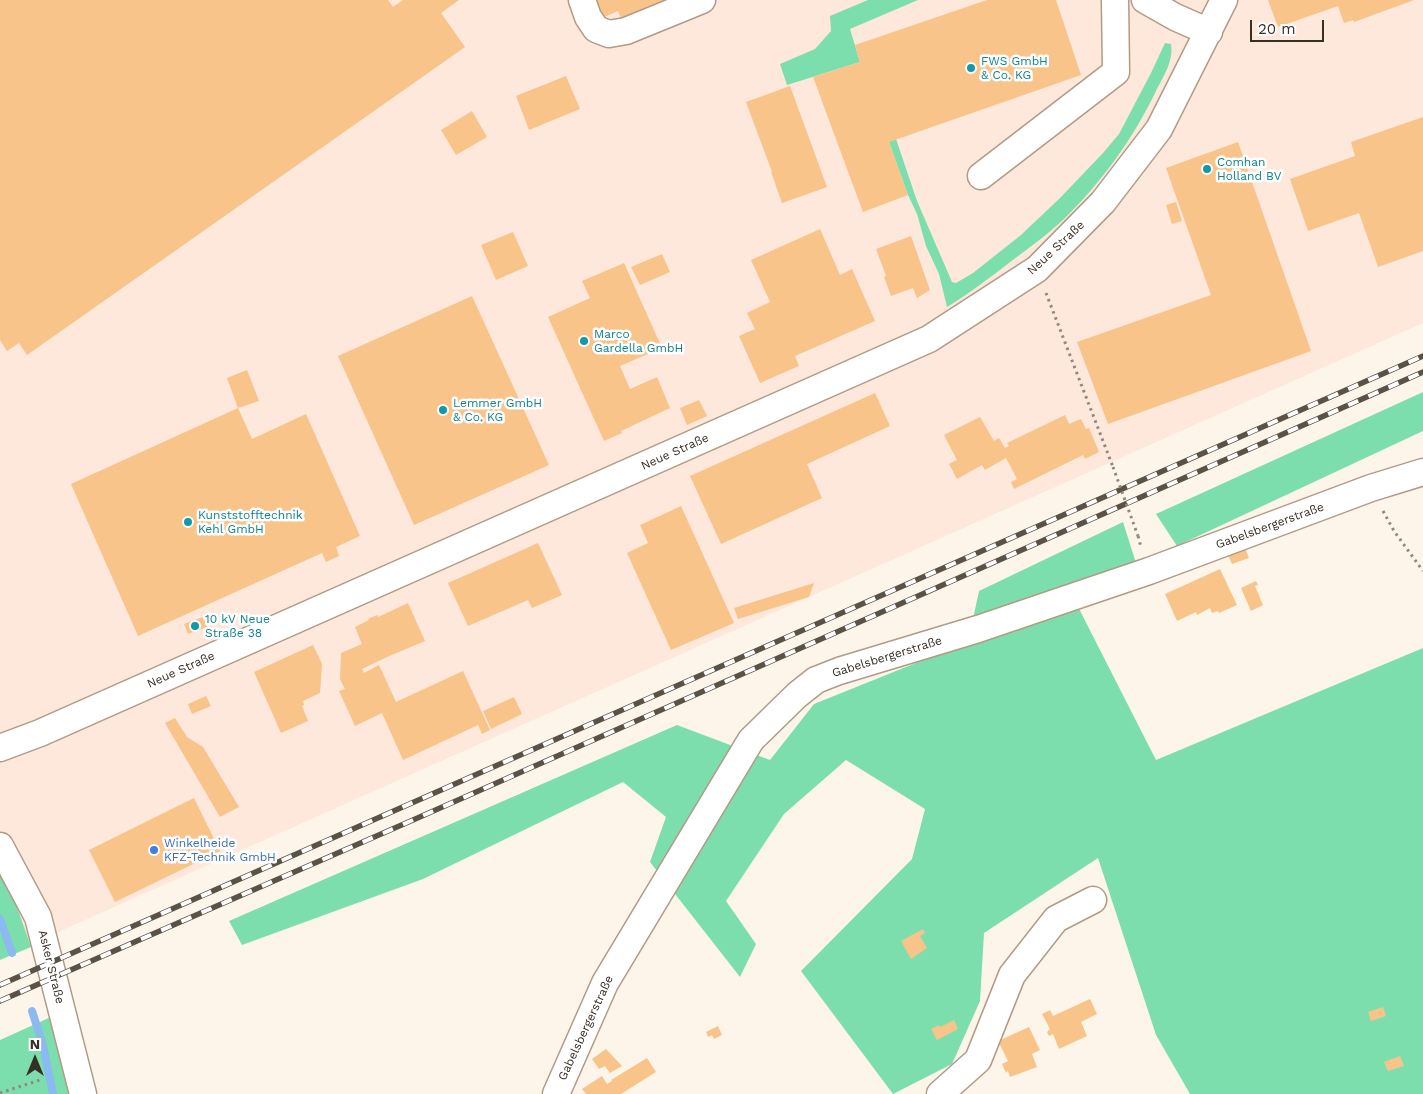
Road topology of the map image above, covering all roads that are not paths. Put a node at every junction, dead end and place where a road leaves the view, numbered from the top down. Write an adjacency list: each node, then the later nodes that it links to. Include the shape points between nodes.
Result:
1 (582, 0): 2 (street, via 596,29 609,34 626,31)
2 (702, 0)
3 (1115, 0): 7 (street, via 1116,72)
4 (1146, 0): 6 (street)
5 (1224, 0): 6 (street, Neue Straße)
6 (1209, 32): 9 (street, Neue Straße, via 1159,129 1104,202 1037,269 929,339 57,726)
7 (981, 176)
8 (1423, 472): 13 (street, Gabelsbergerstraße, via 1371,488 1149,571 816,680 751,740 605,983)
9 (0, 748)
10 (0, 846): 12 (street, Asker Straße, via 38,917)
11 (1092, 900): 14 (street, via 1056,919 1012,975 978,1060)
12 (83, 1094)
13 (556, 1094)
14 (940, 1094)

